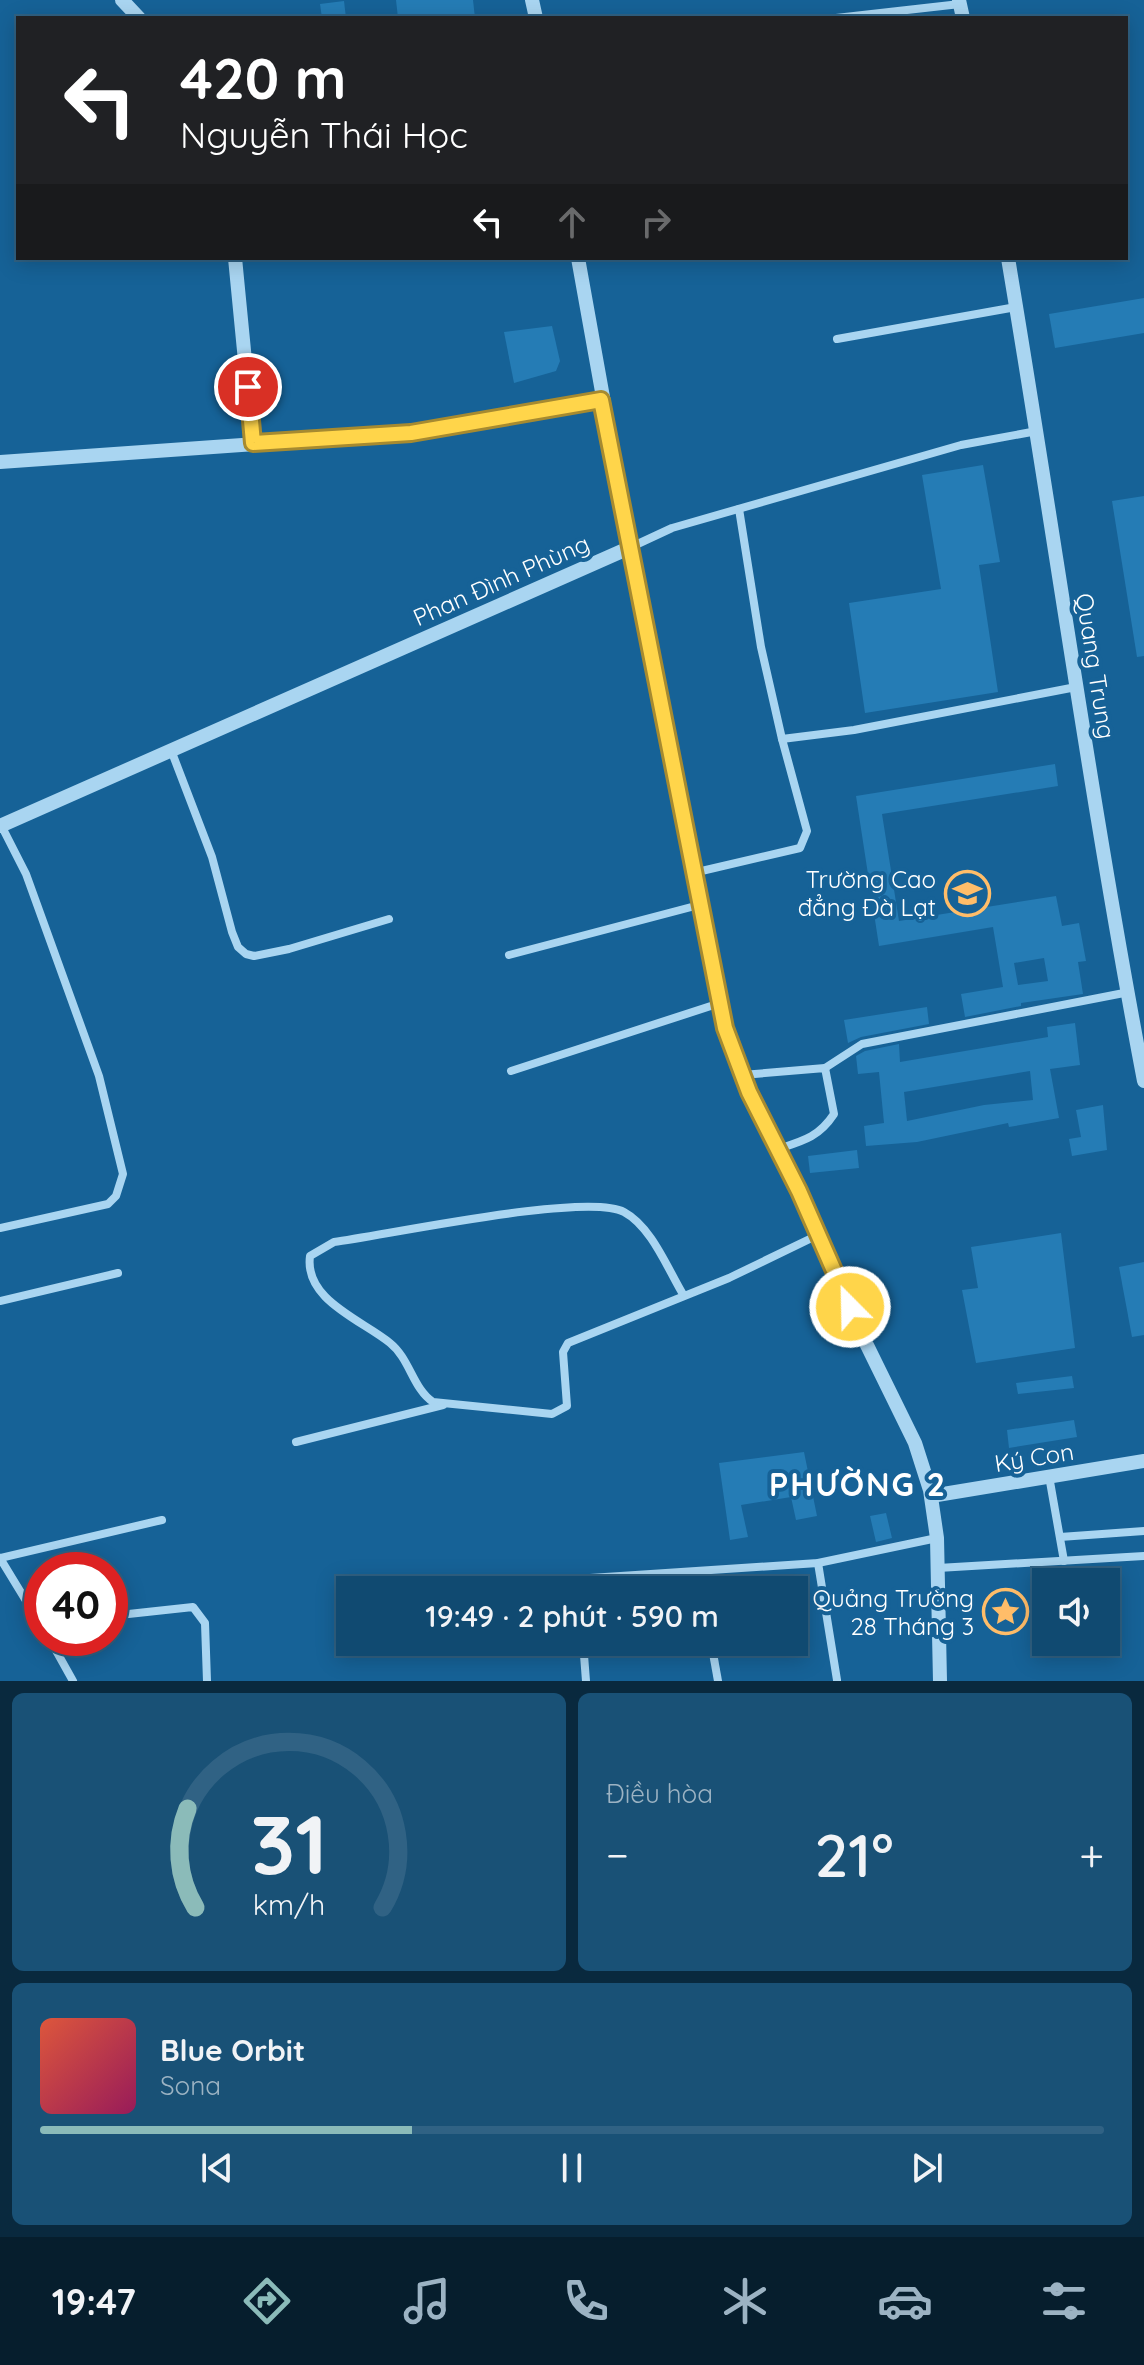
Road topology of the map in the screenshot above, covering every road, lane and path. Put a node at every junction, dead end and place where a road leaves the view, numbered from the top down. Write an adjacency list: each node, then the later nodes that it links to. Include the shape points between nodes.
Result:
1 (122, 0): 3 (street)
2 (961, 7): 4 (street)
3 (137, 16)
4 (859, 16)
5 (235, 260): 12 (street)
6 (578, 260): 10 (street)
7 (1008, 260): 8 (street, Quang Trung)
8 (1016, 307): 9 (street); 11 (street, Quang Trung)
9 (837, 339)
10 (601, 400): 12 (street, via 411,433); 15 (street)
11 (1038, 431): 14 (street, Phan Đình Phùng, via 961,445); 16 (street, Quang Trung)
12 (253, 443): 13 (street)
13 (0, 462)
14 (739, 509): 15 (street, Phan Đình Phùng, via 672,528); 17 (street)
15 (629, 548): 18 (street, Phan Đình Phùng); 20 (street)
16 (1076, 687): 17 (street); 24 (street, Quang Trung)
17 (782, 739): 20 (street, via 807,831 800,848)
18 (171, 750): 19 (street, Phan Đình Phùng); 22 (street, via 212,857 232,932 246,954 289,949)
19 (0, 825): 31 (street, via 26,874 89,1046 123,1174 108,1204)
20 (692, 874): 21 (street)
21 (699, 905): 23 (street); 25 (street)
22 (389, 919)
23 (509, 955)
24 (1129, 992): 26 (street, via 862,1044); 29 (street, Quang Trung)
25 (720, 1003): 27 (street); 28 (street)
26 (825, 1068): 28 (street); 30 (street, via 834,1114 809,1140)
27 (511, 1071)
28 (742, 1075): 30 (street)
29 (1144, 1081)
30 (778, 1149): 32 (street)
31 (0, 1228)
32 (818, 1235): 34 (street); 40 (street, via 915,1443)
33 (118, 1273): 35 (street)
34 (684, 1296): 36 (street, via 568,1343 563,1352 567,1406 558,1413); 36 (street, via 638,1222 606,1207 526,1212 334,1242 310,1256 321,1292 390,1343 407,1362 423,1395)
35 (0, 1301)
36 (444, 1405): 37 (street)
37 (296, 1442)
38 (1144, 1461): 39 (street, Ký Con)
39 (1049, 1476): 40 (street, Ký Con); 43 (street)
40 (931, 1496): 44 (street)
41 (162, 1520): 46 (street)
42 (1144, 1531): 43 (street)
43 (1060, 1537): 47 (street)
44 (937, 1538): 48 (street); 49 (street)
45 (1144, 1556): 47 (street)
46 (0, 1558): 53 (street)
47 (1064, 1561): 49 (street)
48 (818, 1563): 50 (street); 58 (street)
49 (938, 1568): 63 (street)
50 (705, 1573): 51 (street); 52 (street)
51 (636, 1576)
52 (705, 1576)
53 (24, 1597)
54 (128, 1614): 60 (street, via 193,1607 205,1623)
55 (59, 1656): 59 (street)
56 (584, 1656): 61 (street)
57 (714, 1656): 62 (street)
58 (837, 1680)
59 (73, 1681)
60 (207, 1681)
61 (586, 1681)
62 (718, 1681)
63 (940, 1681)

